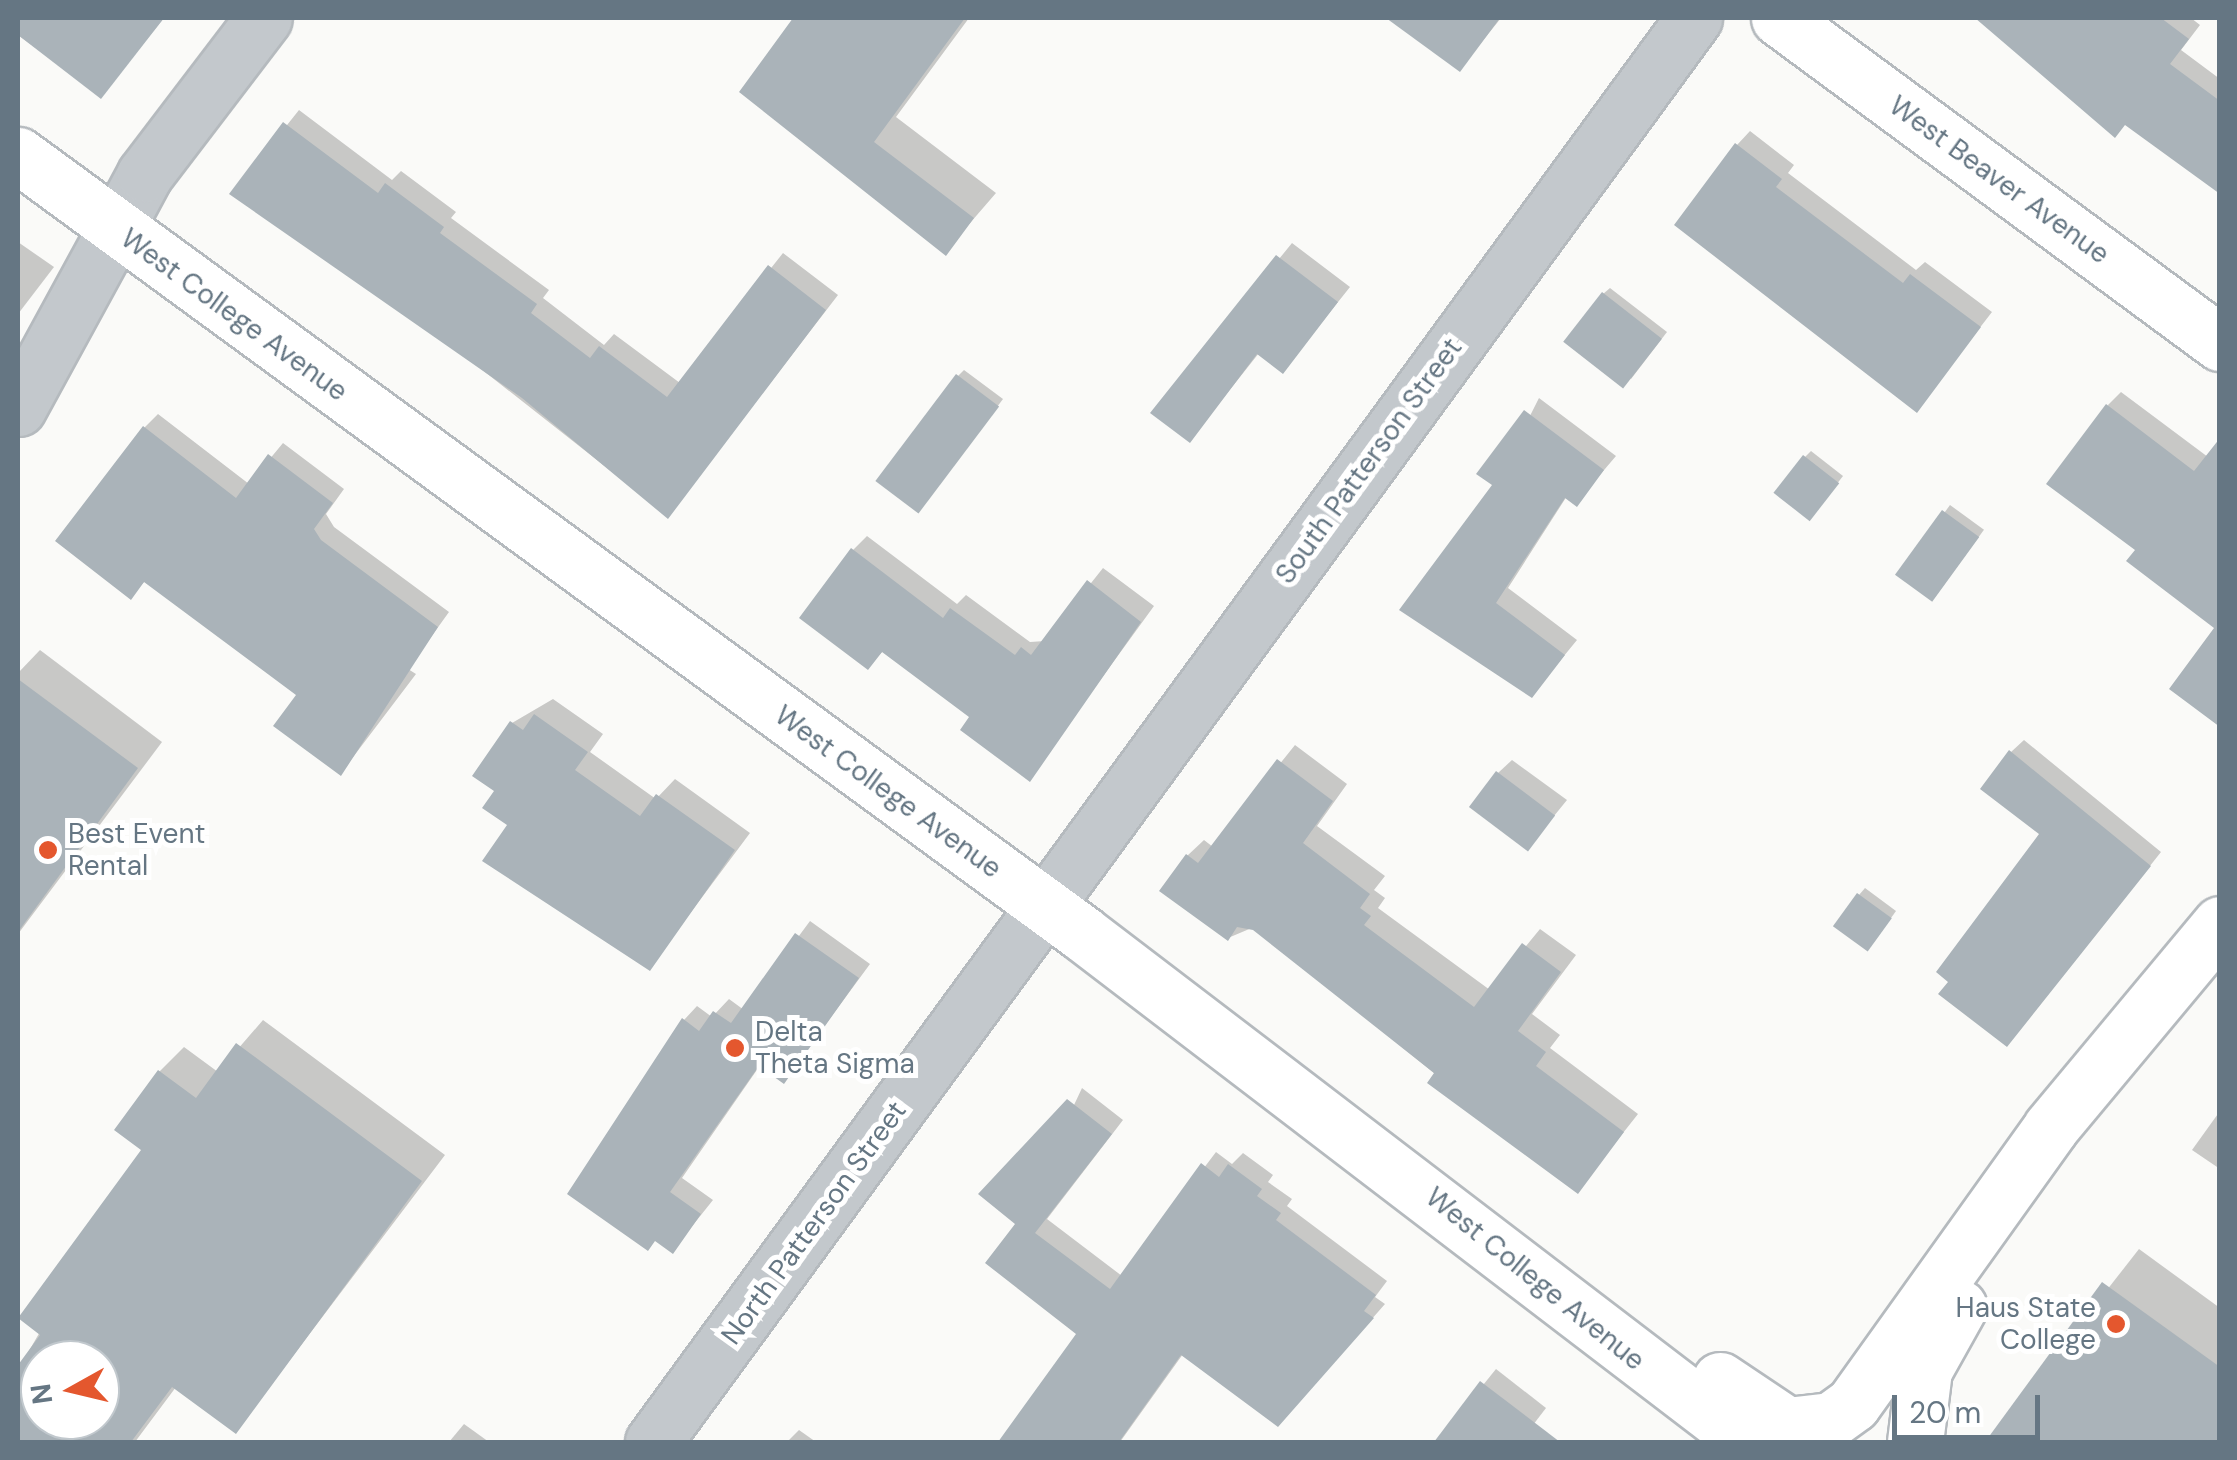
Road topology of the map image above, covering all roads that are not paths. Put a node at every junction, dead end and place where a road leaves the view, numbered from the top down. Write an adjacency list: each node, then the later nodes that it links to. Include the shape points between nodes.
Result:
1 (264, 18): 5 (street, via 145,174)
2 (1694, 18): 8 (street, South Patterson Street)
3 (1779, 18): 6 (main road, West Beaver Avenue)
4 (18, 155): 5 (main road, West College Avenue)
5 (116, 228): 7 (street); 8 (main road, West College Avenue)
6 (2220, 342)
7 (18, 408)
8 (1045, 906): 11 (main road, West College Avenue); 13 (street, North Patterson Street)
9 (2220, 924): 10 (main road)
10 (2174, 986): 12 (main road, via 2050,1127); 15 (main road, via 2112,1106 1941,1331 1916,1395)
11 (1476, 1228): 12 (main road, via 1787,1424); 14 (main road, West College Avenue, via 1636,1364)
12 (1842, 1423)
13 (653, 1442)
14 (1748, 1442)
15 (1915, 1442)

